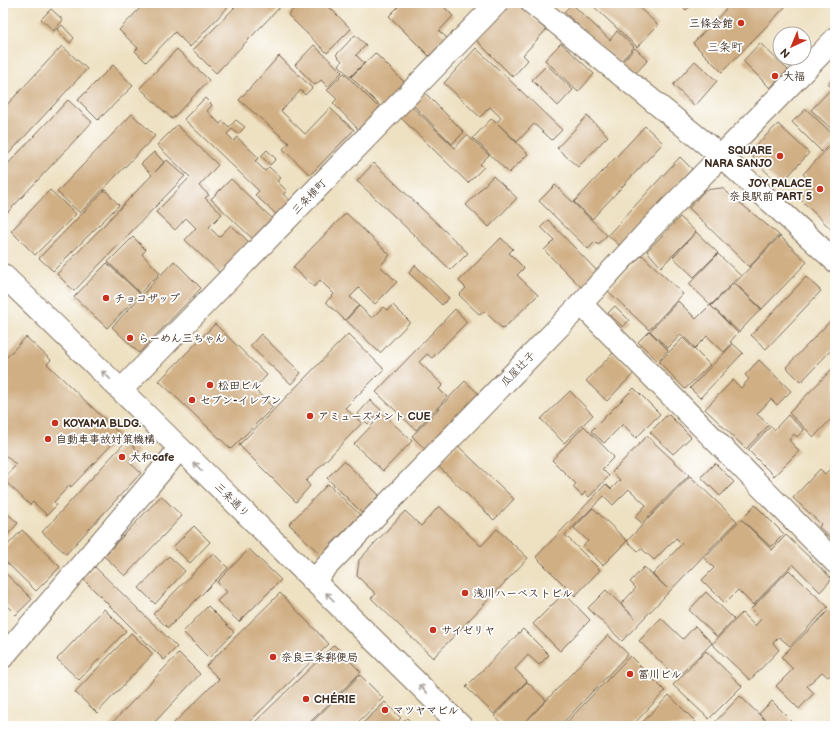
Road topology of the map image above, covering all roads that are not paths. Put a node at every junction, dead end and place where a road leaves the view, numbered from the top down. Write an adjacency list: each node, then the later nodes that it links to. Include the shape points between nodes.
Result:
1 (496, 3): 8 (street, 三条横町)
2 (532, 3): 4 (street)
3 (835, 39): 4 (street, 瓜屋辻子)
4 (721, 156): 5 (street); 7 (street, 瓜屋辻子)
5 (835, 261)
6 (3, 275): 8 (street, 三条通り, one-way to 6)
7 (581, 304): 10 (street); 11 (street, 瓜屋辻子)
8 (121, 390): 9 (street, 三条通り)
9 (179, 449): 11 (street, 三条通り, one-way to 9); 12 (street)
10 (835, 562)
11 (313, 581): 13 (street, 三条通り, one-way to 11)
12 (3, 657)
13 (461, 726)

